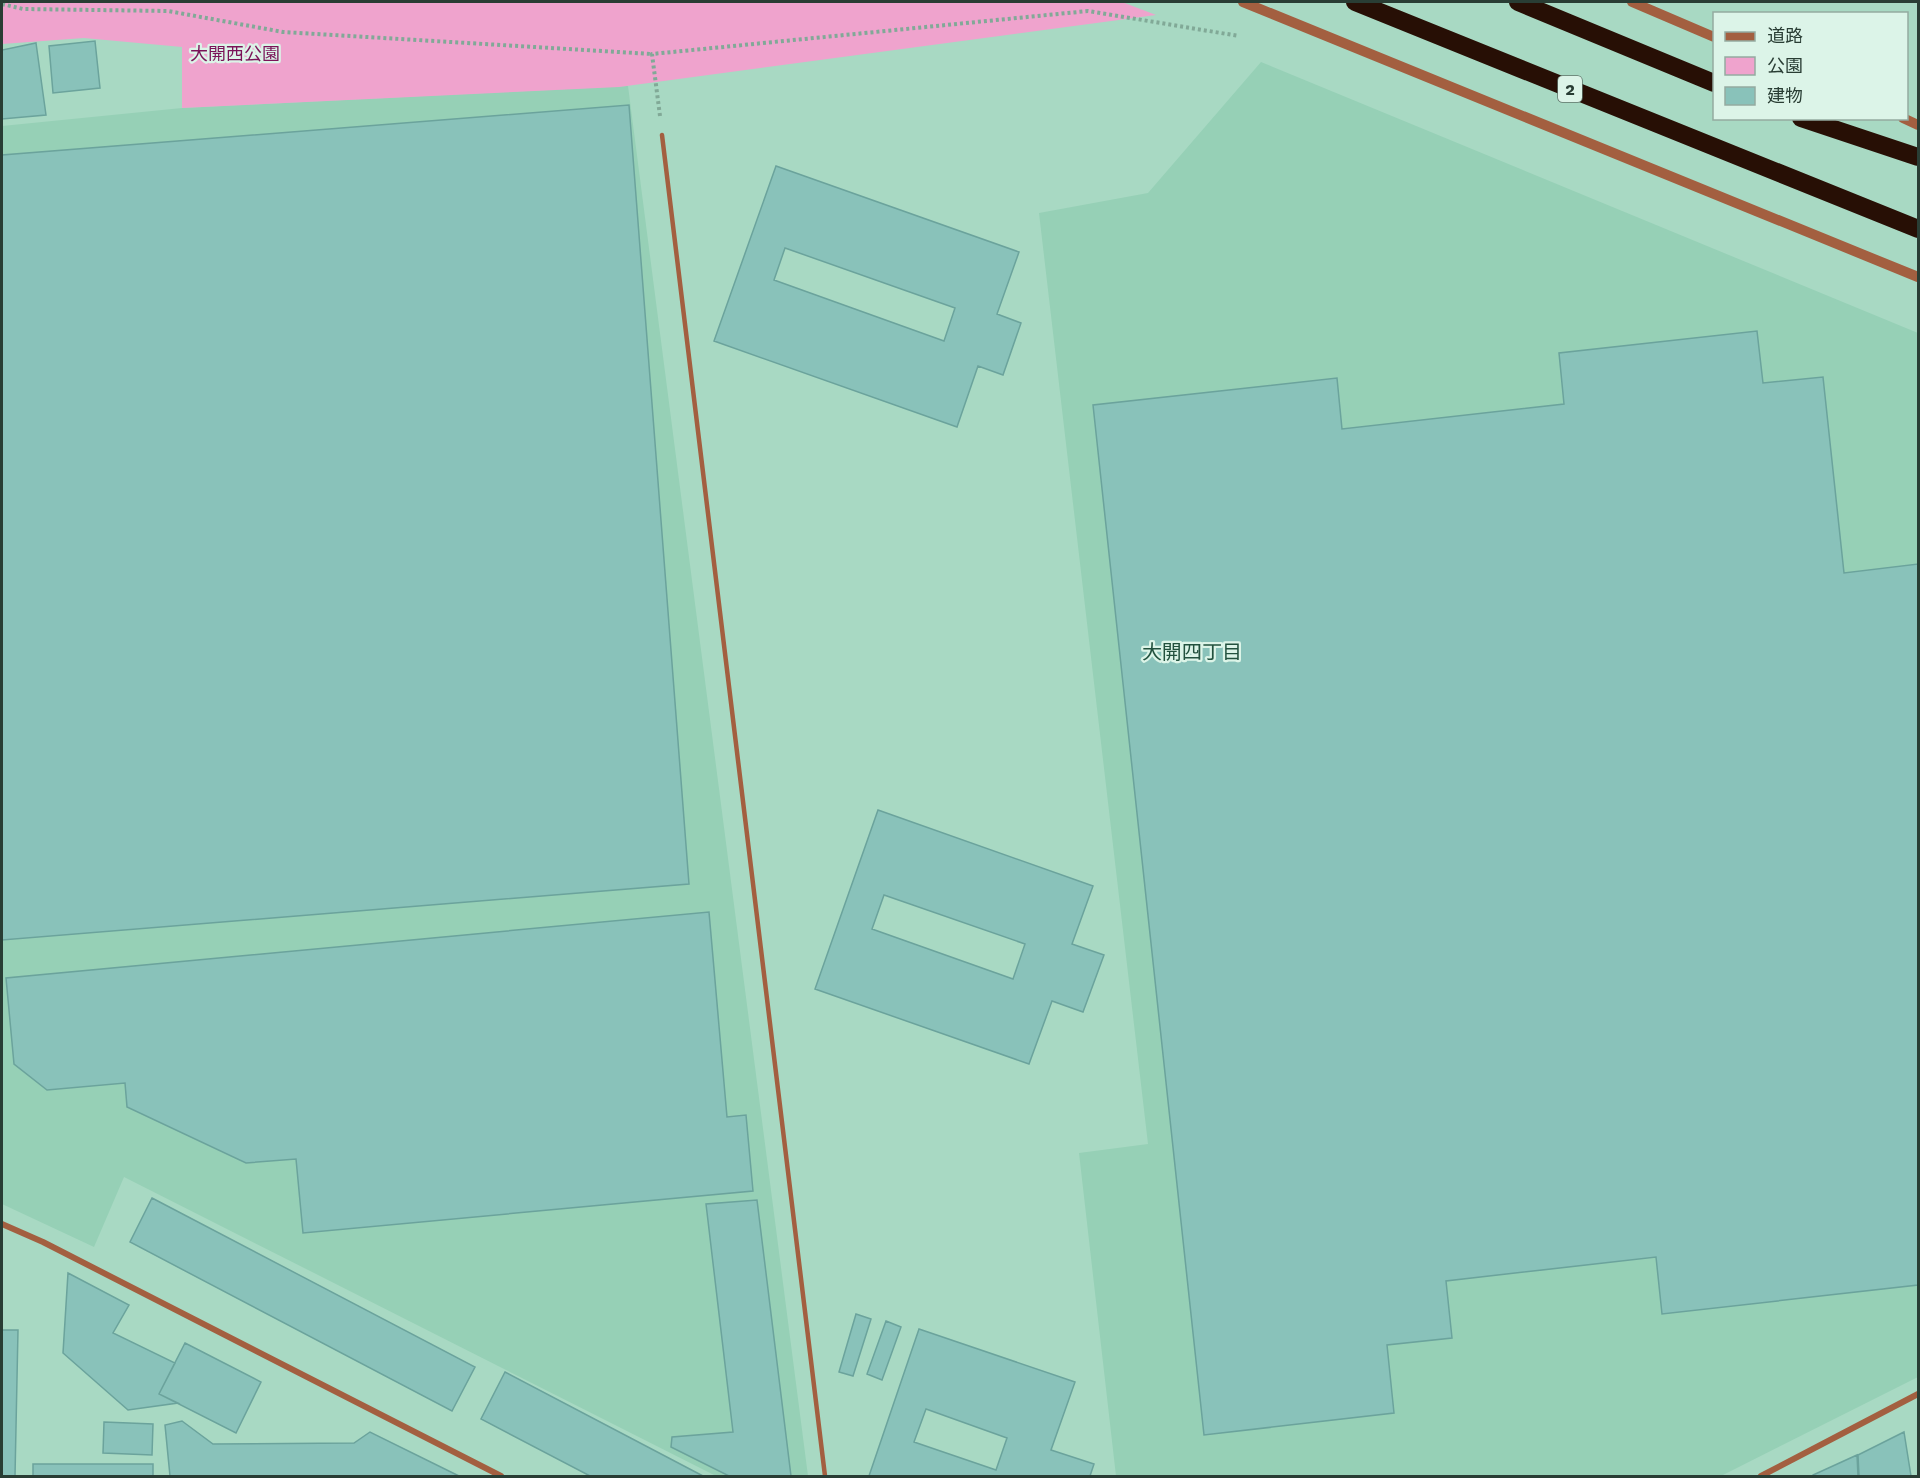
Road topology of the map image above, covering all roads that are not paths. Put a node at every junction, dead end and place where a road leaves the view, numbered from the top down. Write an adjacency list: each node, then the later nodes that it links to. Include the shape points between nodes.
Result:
1 (1243, 2): 11 (street)
2 (1355, 2): 10 (highway, 2)
3 (1518, 2): 6 (highway)
4 (1632, 2): 5 (street)
5 (1713, 37)
6 (1713, 83)
7 (1805, 120): 9 (highway)
8 (662, 135): 16 (lane)
9 (1918, 157)
10 (1918, 229)
11 (1918, 278)
12 (2, 1224): 15 (street)
13 (1918, 1394): 14 (street)
14 (1770, 1475): 17 (street)
15 (501, 1476)
16 (825, 1476)
17 (1761, 1476)

